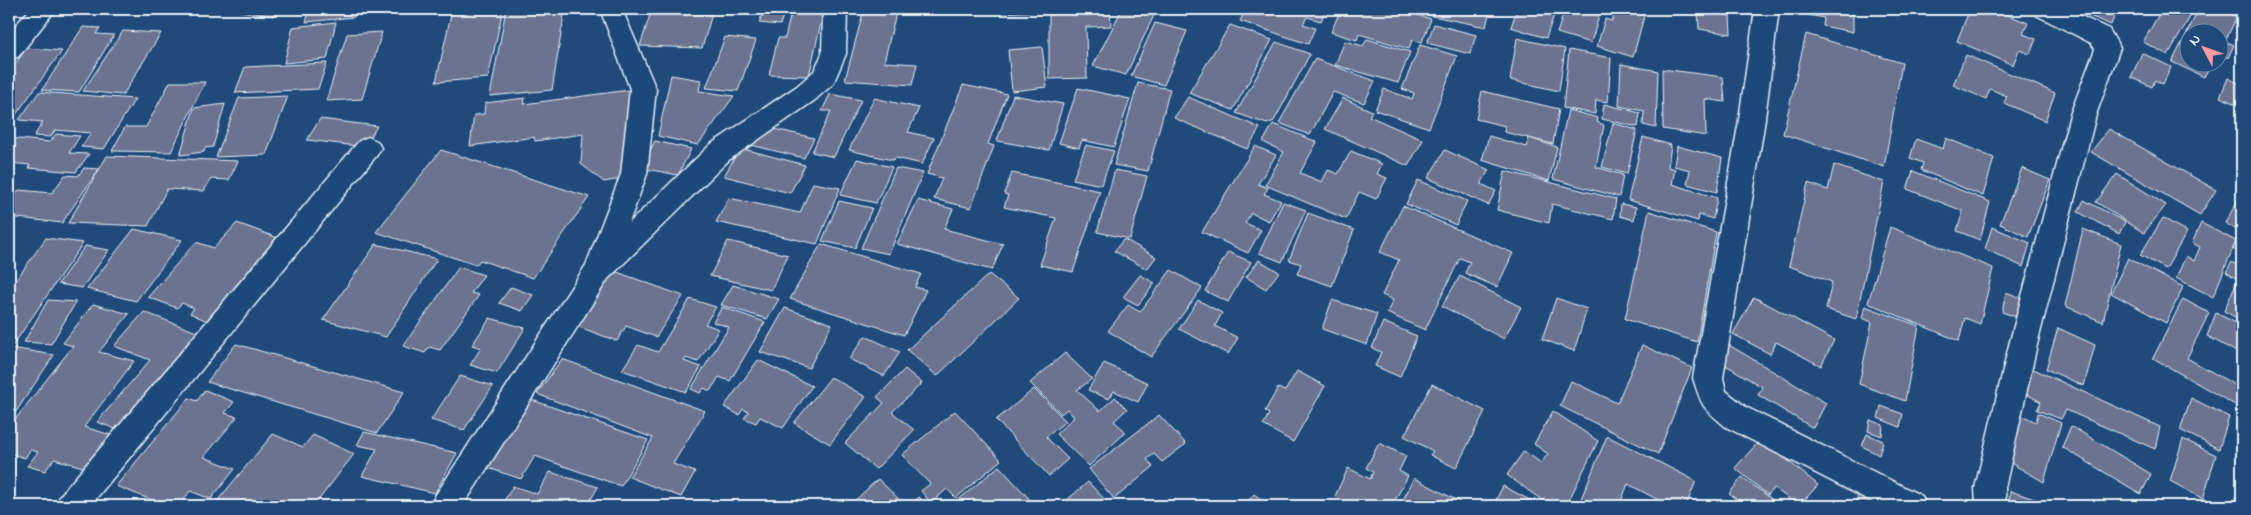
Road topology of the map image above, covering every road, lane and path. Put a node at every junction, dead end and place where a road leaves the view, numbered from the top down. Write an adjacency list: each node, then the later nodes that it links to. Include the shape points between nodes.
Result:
1 (44, 9): 6 (street)
2 (835, 9): 8 (street, via 834,54 824,77 720,152)
3 (1767, 9): 11 (street, via 1751,126 1708,378 1714,399 1736,417)
4 (2045, 9): 12 (street, via 2100,36 2108,48 2083,115 2023,345 1990,488)
5 (611, 10): 8 (street, via 643,89 634,174)
6 (9, 50)
7 (368, 148): 9 (street)
8 (598, 272): 10 (street)
9 (71, 506)
10 (446, 506)
11 (1911, 506)
12 (1991, 506)

